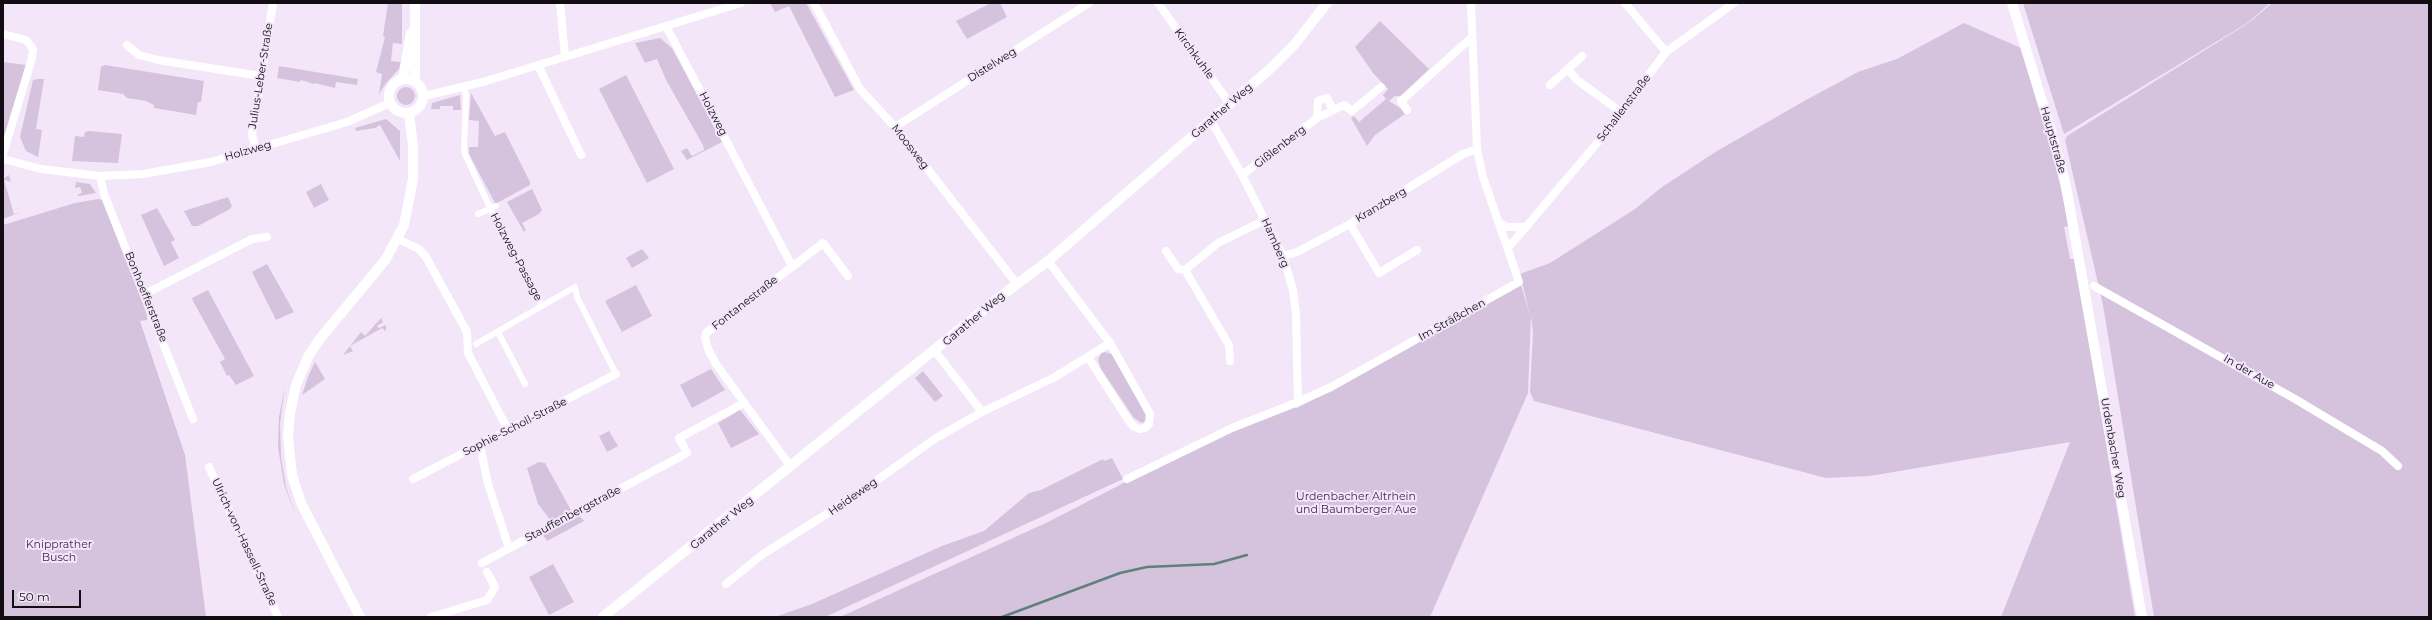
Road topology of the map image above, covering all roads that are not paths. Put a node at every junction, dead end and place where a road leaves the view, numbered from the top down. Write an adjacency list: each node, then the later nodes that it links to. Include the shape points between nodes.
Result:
1 (273, 3): 23 (street, Julius-Leber-Straße)
2 (415, 3): 13 (street)
3 (560, 3): 19 (street)
4 (741, 3): 14 (street)
5 (814, 3): 38 (street, Moosweg, via 860,89)
6 (1089, 3): 38 (street, Distelweg)
7 (1158, 3): 31 (street, Kirchkuhle)
8 (1327, 3): 31 (street, Garather Weg, via 1289,50)
9 (1470, 3): 16 (street, Im Sträßchen)
10 (1624, 3): 18 (street)
11 (1734, 3): 18 (street, Schallenstraße)
12 (2012, 3): 62 (street, Hauptstraße, via 2061,162)
13 (415, 15): 24 (street); 25 (street)
14 (666, 26): 19 (street); 59 (street, Holzweg)
15 (3, 34): 41 (street, via 26,40 33,49)
16 (1471, 38): 33 (street, via 1401,101); 40 (street, Im Sträßchen)
17 (127, 45): 23 (street, via 139,54 158,60)
18 (1666, 52): 34 (street, Schallenstraße)
19 (565, 56): 21 (street)
20 (1582, 56): 22 (street)
21 (538, 65): 28 (street); 42 (street)
22 (1568, 70): 26 (street); 34 (street, via 1577,80)
23 (261, 76): 39 (street, Julius-Leber-Straße, via 252,135)
24 (402, 79): 25 (street); 30 (street, via 390,90)
25 (415, 81): 29 (street)
26 (1550, 85)
27 (1381, 87): 32 (street, Gißlenberg, via 1352,111 1344,105)
28 (464, 88): 29 (street); 46 (street, Holzweg-Passage, via 464,152)
29 (424, 96): 35 (street, via 420,106)
30 (390, 103): 35 (street, via 398,111); 39 (street, Holzweg, via 347,122)
31 (1230, 104): 37 (street, Garather Weg)
32 (1333, 110): 36 (street, Gißlenberg); 36 (street, Gißlenberg, via 1327,98 1318,101)
33 (1407, 110)
34 (1621, 112): 51 (street, Schallenstraße)
35 (409, 113): 53 (street, via 413,179 408,213)
36 (1317, 118): 45 (street, Gißlenberg)
37 (1211, 121): 45 (street, Hamberg); 58 (street, Garather Weg)
38 (895, 127): 63 (street, Moosweg)
39 (256, 149): 44 (street, Holzweg, via 211,162 146,174)
40 (1477, 149): 49 (street, Im Sträßchen, via 1483,177); 50 (street, Kranzberg, via 1464,154)
41 (3, 154)
42 (581, 155)
43 (3, 159): 44 (street, Holzweg, via 34,167)
44 (100, 176): 65 (street, Bonhoefferstraße, via 104,194)
45 (1242, 176): 48 (street, Hamberg)
46 (493, 207): 47 (street, Holzweg-Passage); 66 (street, Holzweg-Passage)
47 (478, 214)
48 (1265, 220): 57 (street, Hamberg); 60 (street, via 1218,243)
49 (1500, 223): 51 (street, via 1507,227); 54 (street, Im Sträßchen)
50 (1350, 224): 55 (street, via 1379,273); 57 (street, Kranzberg, via 1297,252)
51 (1526, 227): 54 (street, Schallenstraße)
52 (268, 237): 65 (street, via 252,239)
53 (398, 239): 79 (street, via 418,249 426,257 467,332 468,353); 91 (street, via 386,259 319,340 302,371 290,413 288,436 292,476 301,502)
54 (1508, 248): 75 (street, Im Sträßchen, via 1519,282 1331,387)
55 (1417, 250)
56 (1166, 251): 60 (street, via 1178,269)
57 (1283, 256): 75 (street, Hamberg, via 1293,290 1296,314)
58 (1048, 261): 63 (street, Garather Weg); 68 (street)
59 (792, 266): 61 (street, Fontanestraße, via 823,243); 76 (street, Fontanestraße, via 706,333 708,349 716,364)
60 (1185, 270): 72 (street, via 1229,344)
61 (848, 276)
62 (2083, 279): 94 (street, Urdenbacher Weg)
63 (1017, 284): 70 (street, Garather Weg)
64 (2094, 286): 81 (street, In der Aue, via 2309,407 2382,451)
65 (145, 294): 78 (street, Bonhoefferstraße)
66 (542, 306): 67 (street); 73 (street, via 575,287 577,297)
67 (498, 332): 69 (street); 74 (street)
68 (1110, 343): 71 (street, Heideweg); 71 (street, via 1150,414 1149,424 1145,428 1133,426)
69 (476, 344)
70 (935, 351): 77 (street); 83 (street, Garather Weg)
71 (1088, 357): 77 (street, Heideweg, via 1022,395)
72 (1230, 361)
73 (616, 374): 79 (street, Sophie-Scholl-Straße)
74 (526, 384)
75 (1298, 402): 85 (street, Im Sträßchen, via 1232,428)
76 (744, 403): 83 (street, Fontanestraße); 86 (street, Stauffenbergstraße, via 679,438 687,453)
77 (982, 412): 89 (street, Heideweg, via 936,438 852,498 778,544)
78 (193, 419)
79 (508, 430): 80 (street, Sophie-Scholl-Straße)
80 (480, 445): 84 (street, Sophie-Scholl-Straße); 86 (street, via 488,484)
81 (2398, 466)
82 (209, 467): 90 (street, Ulrich-von-Hassell-Straße)
83 (791, 467): 93 (street, Garather Weg)
84 (413, 479)
85 (1127, 479)
86 (509, 548): 87 (street, Stauffenbergstraße)
87 (482, 563)
88 (487, 572): 92 (street, via 495,587 487,600)
89 (726, 584)
90 (278, 617)
91 (360, 617)
92 (431, 617)
93 (603, 617)
94 (2142, 617)

